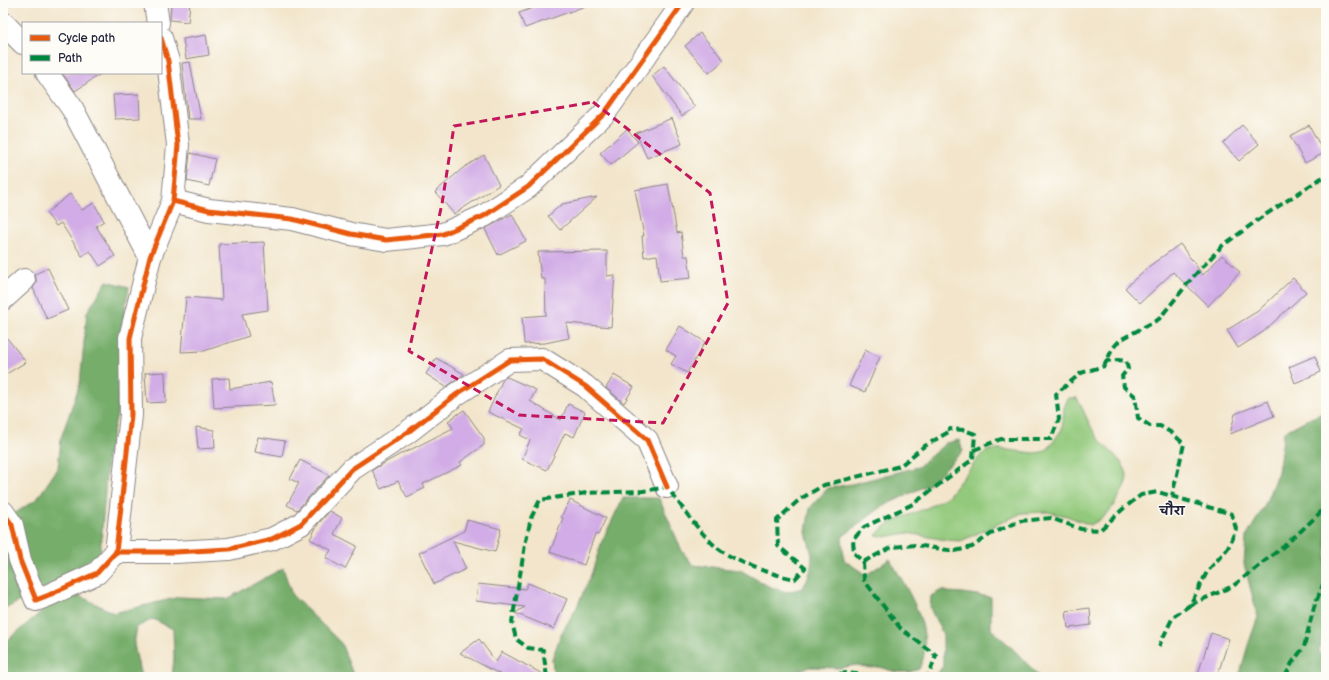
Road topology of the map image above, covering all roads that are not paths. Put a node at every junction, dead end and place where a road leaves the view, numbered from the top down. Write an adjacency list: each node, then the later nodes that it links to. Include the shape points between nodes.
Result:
1 (155, 3): 3 (street)
2 (683, 3): 8 (street, via 604,114 528,187 484,216 444,234 386,240 292,219 209,210)
3 (158, 22)
4 (3, 23): 6 (street)
5 (162, 41): 8 (street, via 168,61 178,144)
6 (22, 42)
7 (48, 74): 9 (street, via 72,108)
8 (173, 201): 9 (street)
9 (150, 257): 14 (street, via 130,338 131,415)
10 (24, 280): 11 (street)
11 (3, 299)
12 (668, 487): 14 (street, via 647,440 585,386 542,359 510,360 457,394 408,432 352,469 301,524 272,538 229,549)
13 (3, 512): 14 (street, via 12,525 20,560 36,600 97,573)
14 (116, 552)

